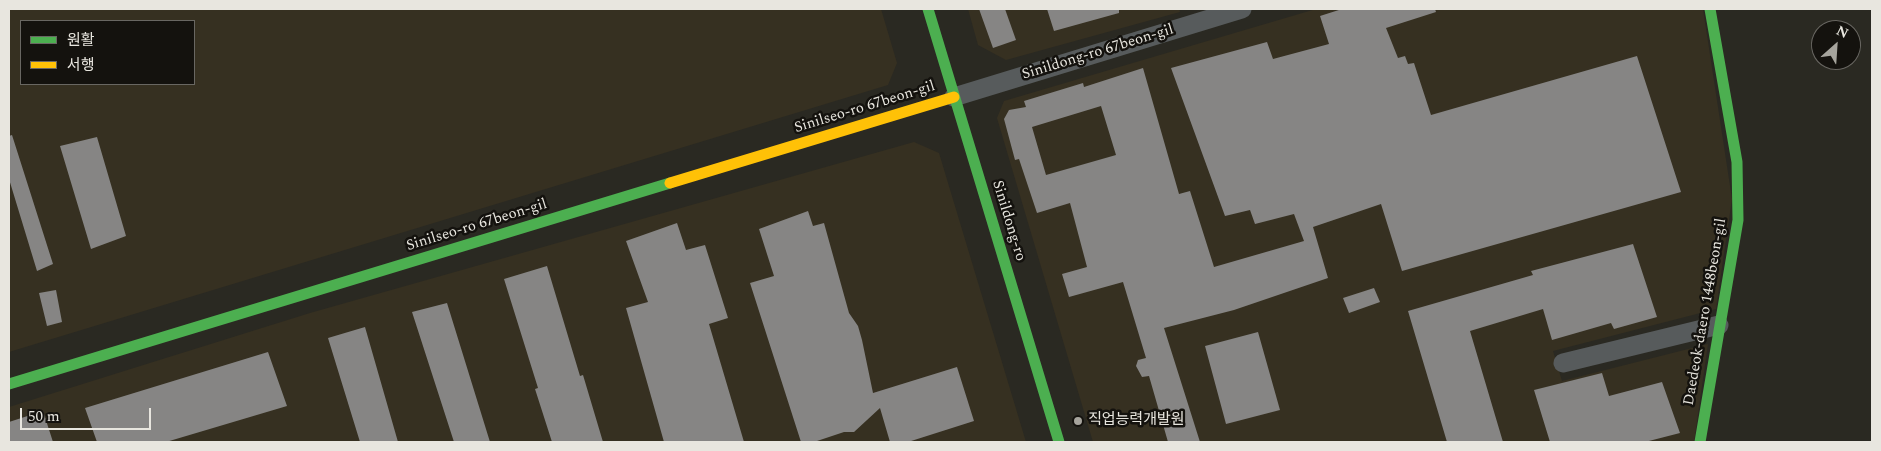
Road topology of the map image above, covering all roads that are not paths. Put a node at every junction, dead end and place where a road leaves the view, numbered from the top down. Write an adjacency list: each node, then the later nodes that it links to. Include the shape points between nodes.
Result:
1 (928, 9): 4 (main road, Sinildong-ro)
2 (1242, 9): 4 (street, Sinildong-ro 67beon-gil)
3 (1710, 9): 5 (main road, Daedeok-daero 1448beon-gil, via 1737,162 1738,220)
4 (954, 97): 7 (main road, Sinilseo-ro 67beon-gil); 8 (main road, Sinildong-ro)
5 (1719, 325): 6 (street); 9 (main road, Daedeok-daero 1448beon-gil)
6 (1563, 363)
7 (9, 384)
8 (1059, 442)
9 (1700, 442)

